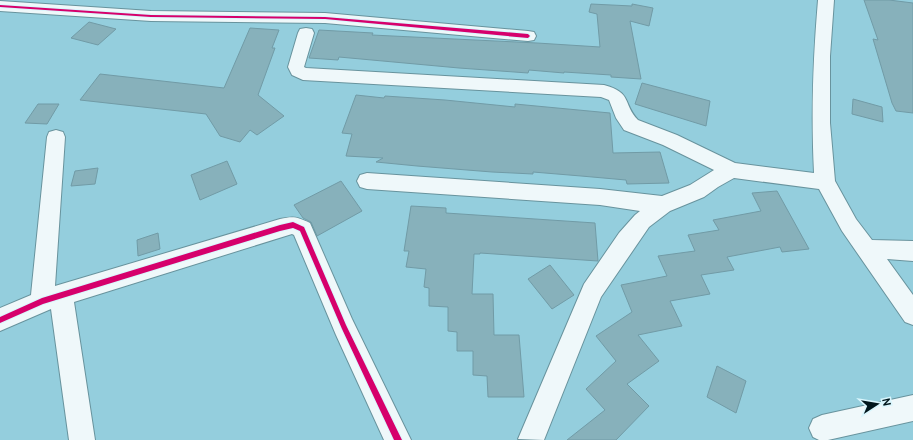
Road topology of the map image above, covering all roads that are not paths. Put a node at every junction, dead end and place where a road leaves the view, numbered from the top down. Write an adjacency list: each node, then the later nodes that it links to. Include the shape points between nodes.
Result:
1 (170, 0): 4 (street)
2 (826, 0): 10 (street, via 821,123)
3 (0, 6): 4 (street)
4 (151, 16): 6 (street, via 325,18)
5 (306, 33): 8 (street, via 296,67 303,74 604,91 615,96 631,125 670,140)
6 (528, 36)
7 (56, 137): 14 (street)
8 (732, 170): 10 (street); 11 (street, via 697,191)
9 (367, 181): 11 (street, via 600,197)
10 (825, 182): 12 (street, via 849,225)
11 (663, 205): 19 (street, via 642,221 592,291)
12 (867, 249): 13 (street); 15 (street)
13 (913, 251)
14 (51, 298): 16 (street); 20 (street); 21 (street, via 280,228 292,225 302,229 344,327)
15 (913, 314)
16 (0, 320)
17 (913, 408): 18 (street)
18 (822, 428)
19 (531, 439)
20 (82, 440)
21 (398, 440)

